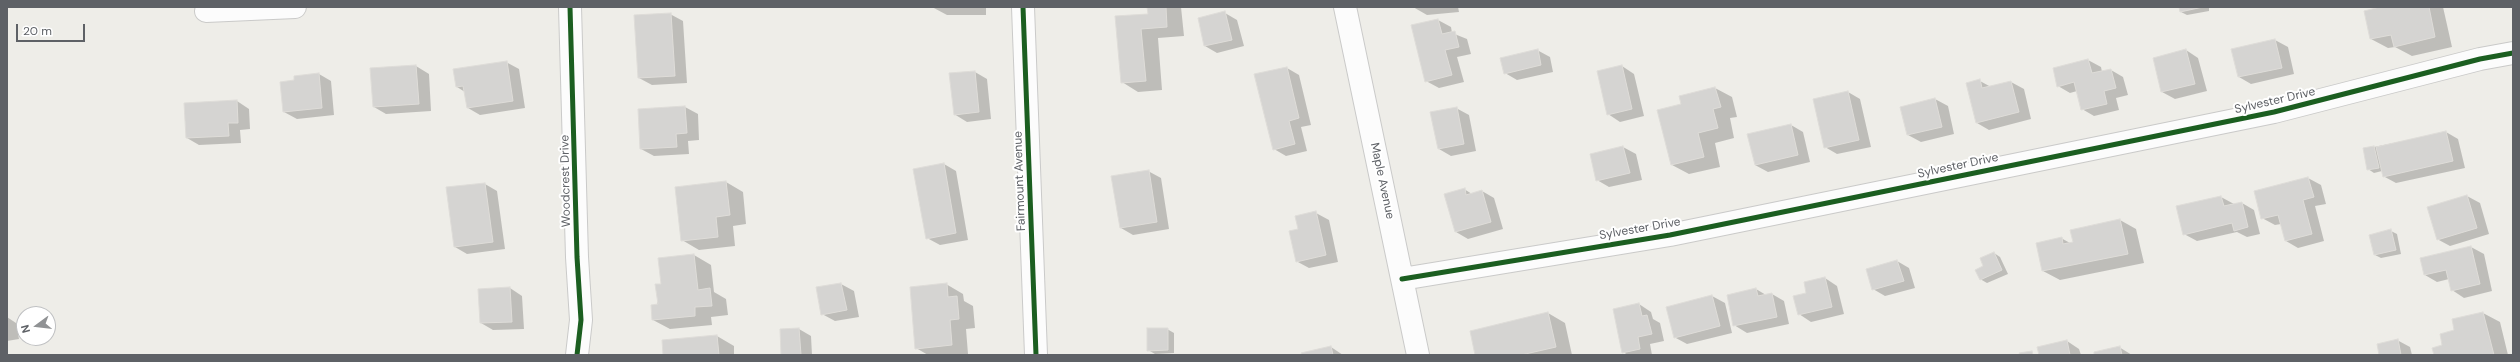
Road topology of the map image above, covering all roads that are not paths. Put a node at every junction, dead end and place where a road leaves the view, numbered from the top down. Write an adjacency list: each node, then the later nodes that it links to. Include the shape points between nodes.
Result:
1 (295, 7): 5 (street)
2 (570, 7): 8 (street, Woodcrest Drive, via 581,320)
3 (1023, 7): 9 (street, Fairmount Avenue)
4 (1345, 7): 7 (street, Maple Avenue)
5 (206, 11)
6 (2513, 53): 7 (street, Sylvester Drive, via 2472,61 2274,112 1670,235)
7 (1402, 279): 10 (street, Maple Avenue)
8 (577, 355)
9 (1036, 355)
10 (1418, 355)

